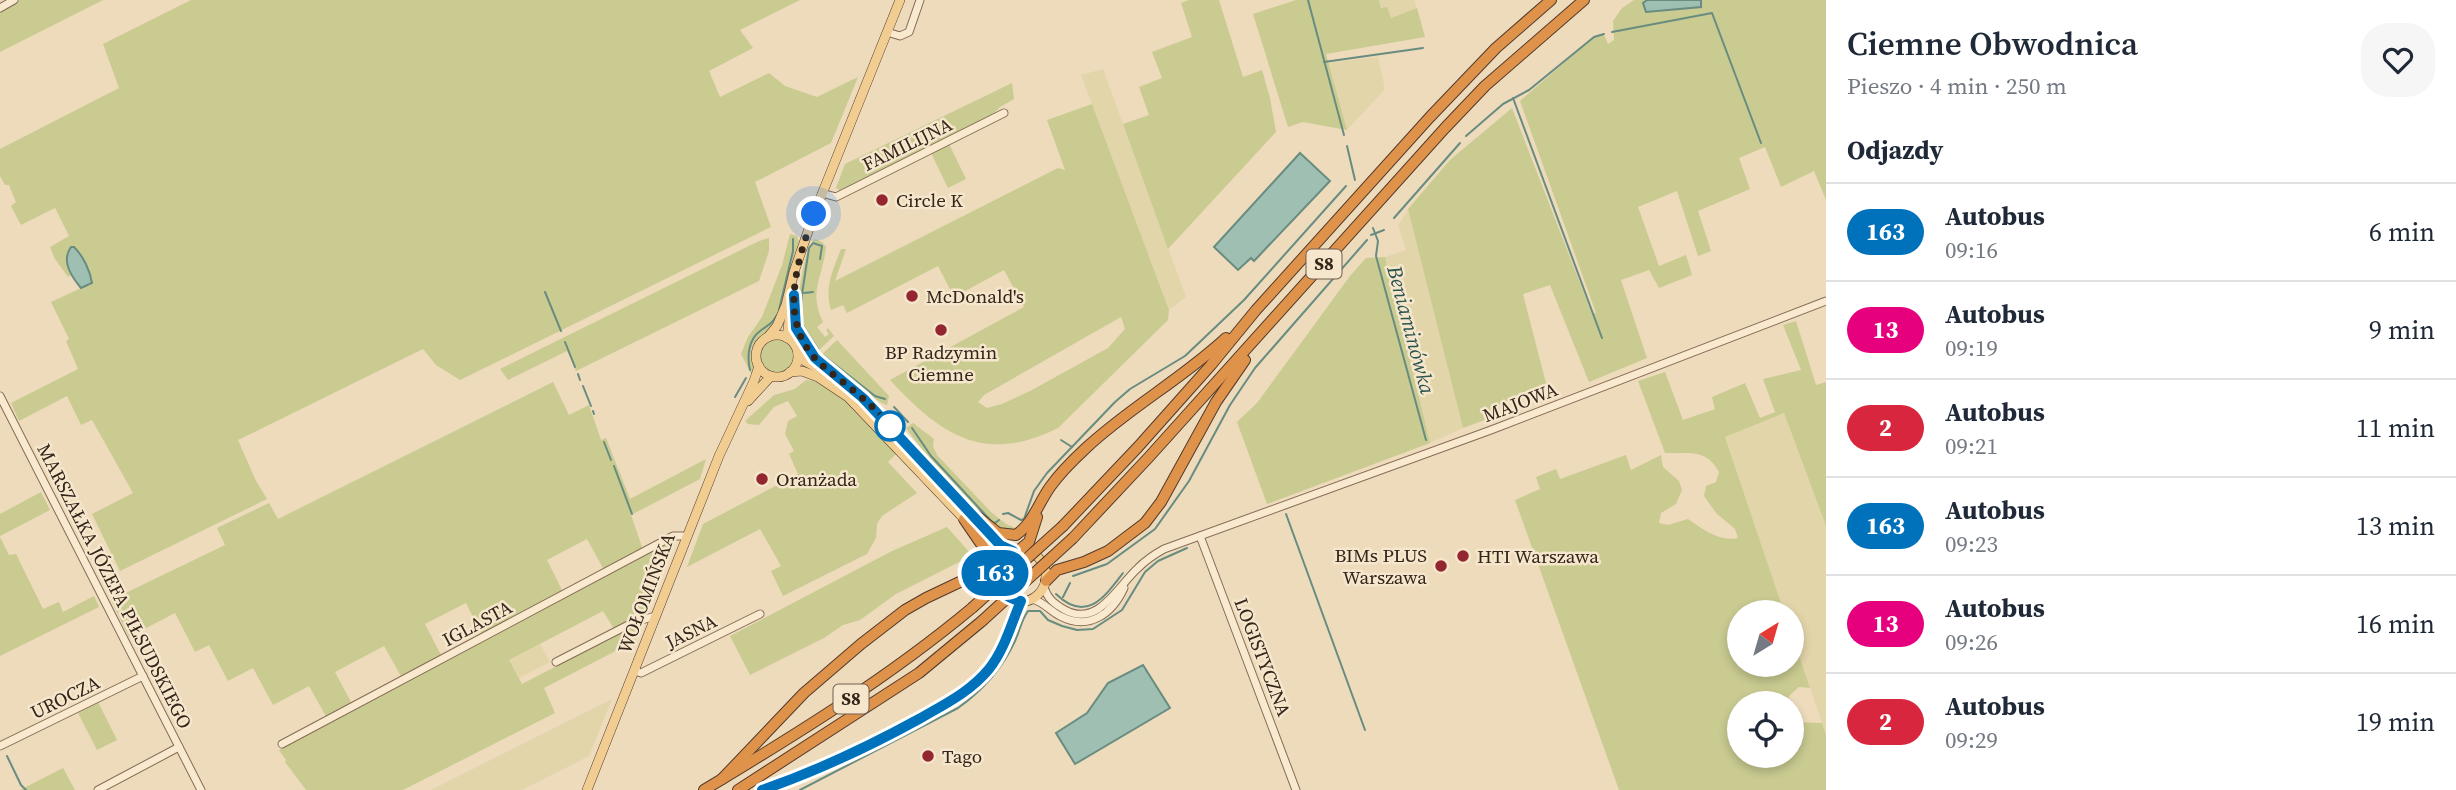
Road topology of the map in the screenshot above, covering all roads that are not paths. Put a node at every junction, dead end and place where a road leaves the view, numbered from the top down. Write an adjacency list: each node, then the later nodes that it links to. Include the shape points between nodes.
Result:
1 (14, 0): 6 (street)
2 (900, 0): 7 (main road)
3 (920, 0): 7 (street, via 909,32 900,36)
4 (1551, 0): 13 (highway, S8, via 1496,47)
5 (1584, 0): 14 (highway, S8, via 1485,86)
6 (0, 8)
7 (887, 32): 9 (main road)
8 (1004, 113): 9 (street, FAMILIJNA, via 836,197)
9 (822, 193): 10 (main road)
10 (801, 250): 11 (main road); 15 (main road, via 786,306)
11 (794, 295): 16 (main road); 21 (main road, via 799,333 820,363)
12 (1826, 300): 27 (street, MAJOWA)
13 (1256, 310): 24 (highway, via 1198,363 1116,421 1067,467); 42 (highway, S8, bridge, via 1063,526 972,608 862,692)
14 (1271, 322): 31 (highway, via 1216,402 1145,523 1108,551 1057,570); 47 (highway, S8, bridge, via 1132,477 982,621 919,673)
15 (768, 337): 16 (main road); 18 (main road, via 757,349)
16 (787, 338): 17 (main road)
17 (798, 354): 19 (main road); 21 (main road)
18 (759, 366): 20 (main road); 23 (main road, WOŁOMIŃSKA)
19 (790, 372): 20 (main road); 25 (main road, via 818,377 848,397)
20 (771, 376): 23 (main road, WOŁOMIŃSKA)
21 (839, 379): 25 (main road, via 863,398)
22 (0, 396): 38 (street, MARSZAŁKA JÓZEFA PIŁSUDSKIEGO)
23 (740, 410): 26 (main road, WOŁOMIŃSKA)
24 (1042, 501): 25 (highway, via 1016,535 998,533); 28 (highway, via 1029,542)
25 (967, 514): 28 (main road, via 1000,545); 29 (main road, via 995,552); 32 (highway, via 989,560 981,573)
26 (687, 536): 35 (main road, WOŁOMIŃSKA); 39 (street, IGLASTA, via 673,536)
27 (1200, 536): 30 (street, MAJOWA, via 1157,553); 49 (street, LOGISTYCZNA)
28 (1016, 550): 29 (main road); 31 (main road, via 1031,552 1041,561)
29 (997, 566): 32 (highway, via 981,581); 33 (main road, via 999,589 1009,598)
30 (1127, 581): 31 (street, via 1103,606 1082,614 1056,604 1046,594); 33 (street, via 1118,602 1093,621 1073,621 1042,602)
31 (1045, 584): 33 (main road)
32 (951, 586): 42 (highway, via 905,610 862,643 804,693)
33 (1026, 600): 48 (highway, via 997,658 960,696 857,751)
34 (760, 614): 37 (street, JASNA, via 641,673)
35 (656, 616): 36 (street, via 634,622); 37 (main road, WOŁOMIŃSKA)
36 (556, 662)
37 (635, 671): 45 (main road, WOŁOMIŃSKA)
38 (143, 676): 40 (street, UROCZA); 41 (street, MARSZAŁKA JÓZEFA PIŁSUDSKIEGO)
39 (282, 744)
40 (0, 746)
41 (179, 747): 43 (street); 44 (street, MARSZAŁKA JÓZEFA PIŁSUDSKIEGO)
42 (723, 779): 46 (highway, S8)
43 (98, 790)
44 (201, 790)
45 (587, 790)
46 (704, 790)
47 (738, 790)
48 (762, 790)
49 (1296, 790)

